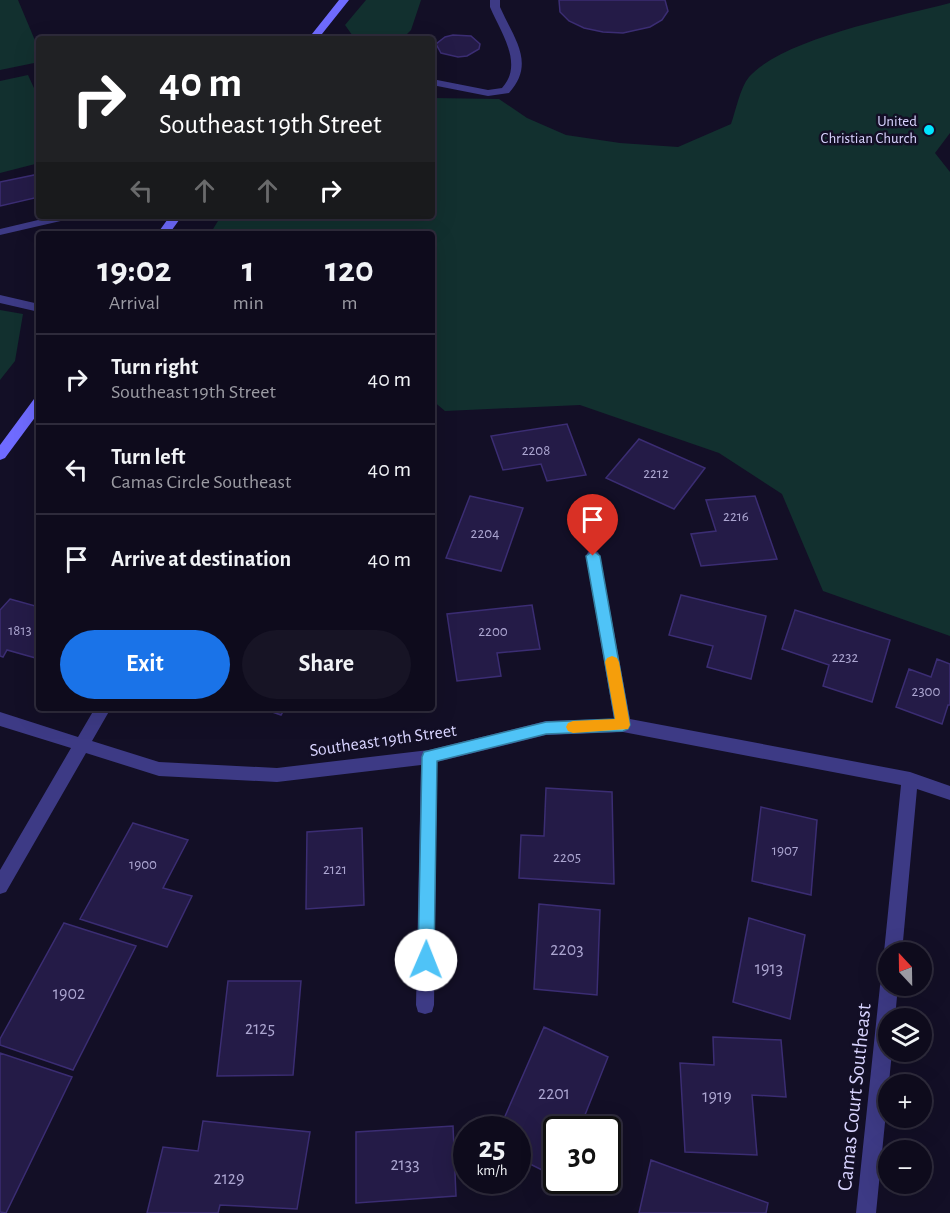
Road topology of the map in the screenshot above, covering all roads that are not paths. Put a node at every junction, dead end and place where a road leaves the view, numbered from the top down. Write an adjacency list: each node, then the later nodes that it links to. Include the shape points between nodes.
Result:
1 (344, 0): 3 (street)
2 (495, 0): 4 (street, via 518,60 515,80 505,91 488,93)
3 (315, 36)
4 (435, 83)
5 (57, 219): 6 (street)
6 (0, 232)
7 (0, 299): 8 (street)
8 (36, 307)
9 (36, 406): 10 (street)
10 (0, 455)
11 (593, 556): 14 (street)
12 (101, 711): 15 (street)
13 (0, 718): 15 (street, Southeast 19th Street)
14 (623, 725): 16 (street, Southeast 19th Street, via 546,728); 17 (street, Southeast 19th Street)
15 (82, 743): 16 (street, Southeast 19th Street, via 159,769 277,775); 19 (street)
16 (429, 757): 22 (street)
17 (910, 779): 18 (street, Southeast 19th Street); 20 (street)
18 (950, 793)
19 (0, 886)
20 (893, 942)
21 (888, 996): 23 (street, Camas Court Southeast)
22 (425, 1005)
23 (866, 1213)

